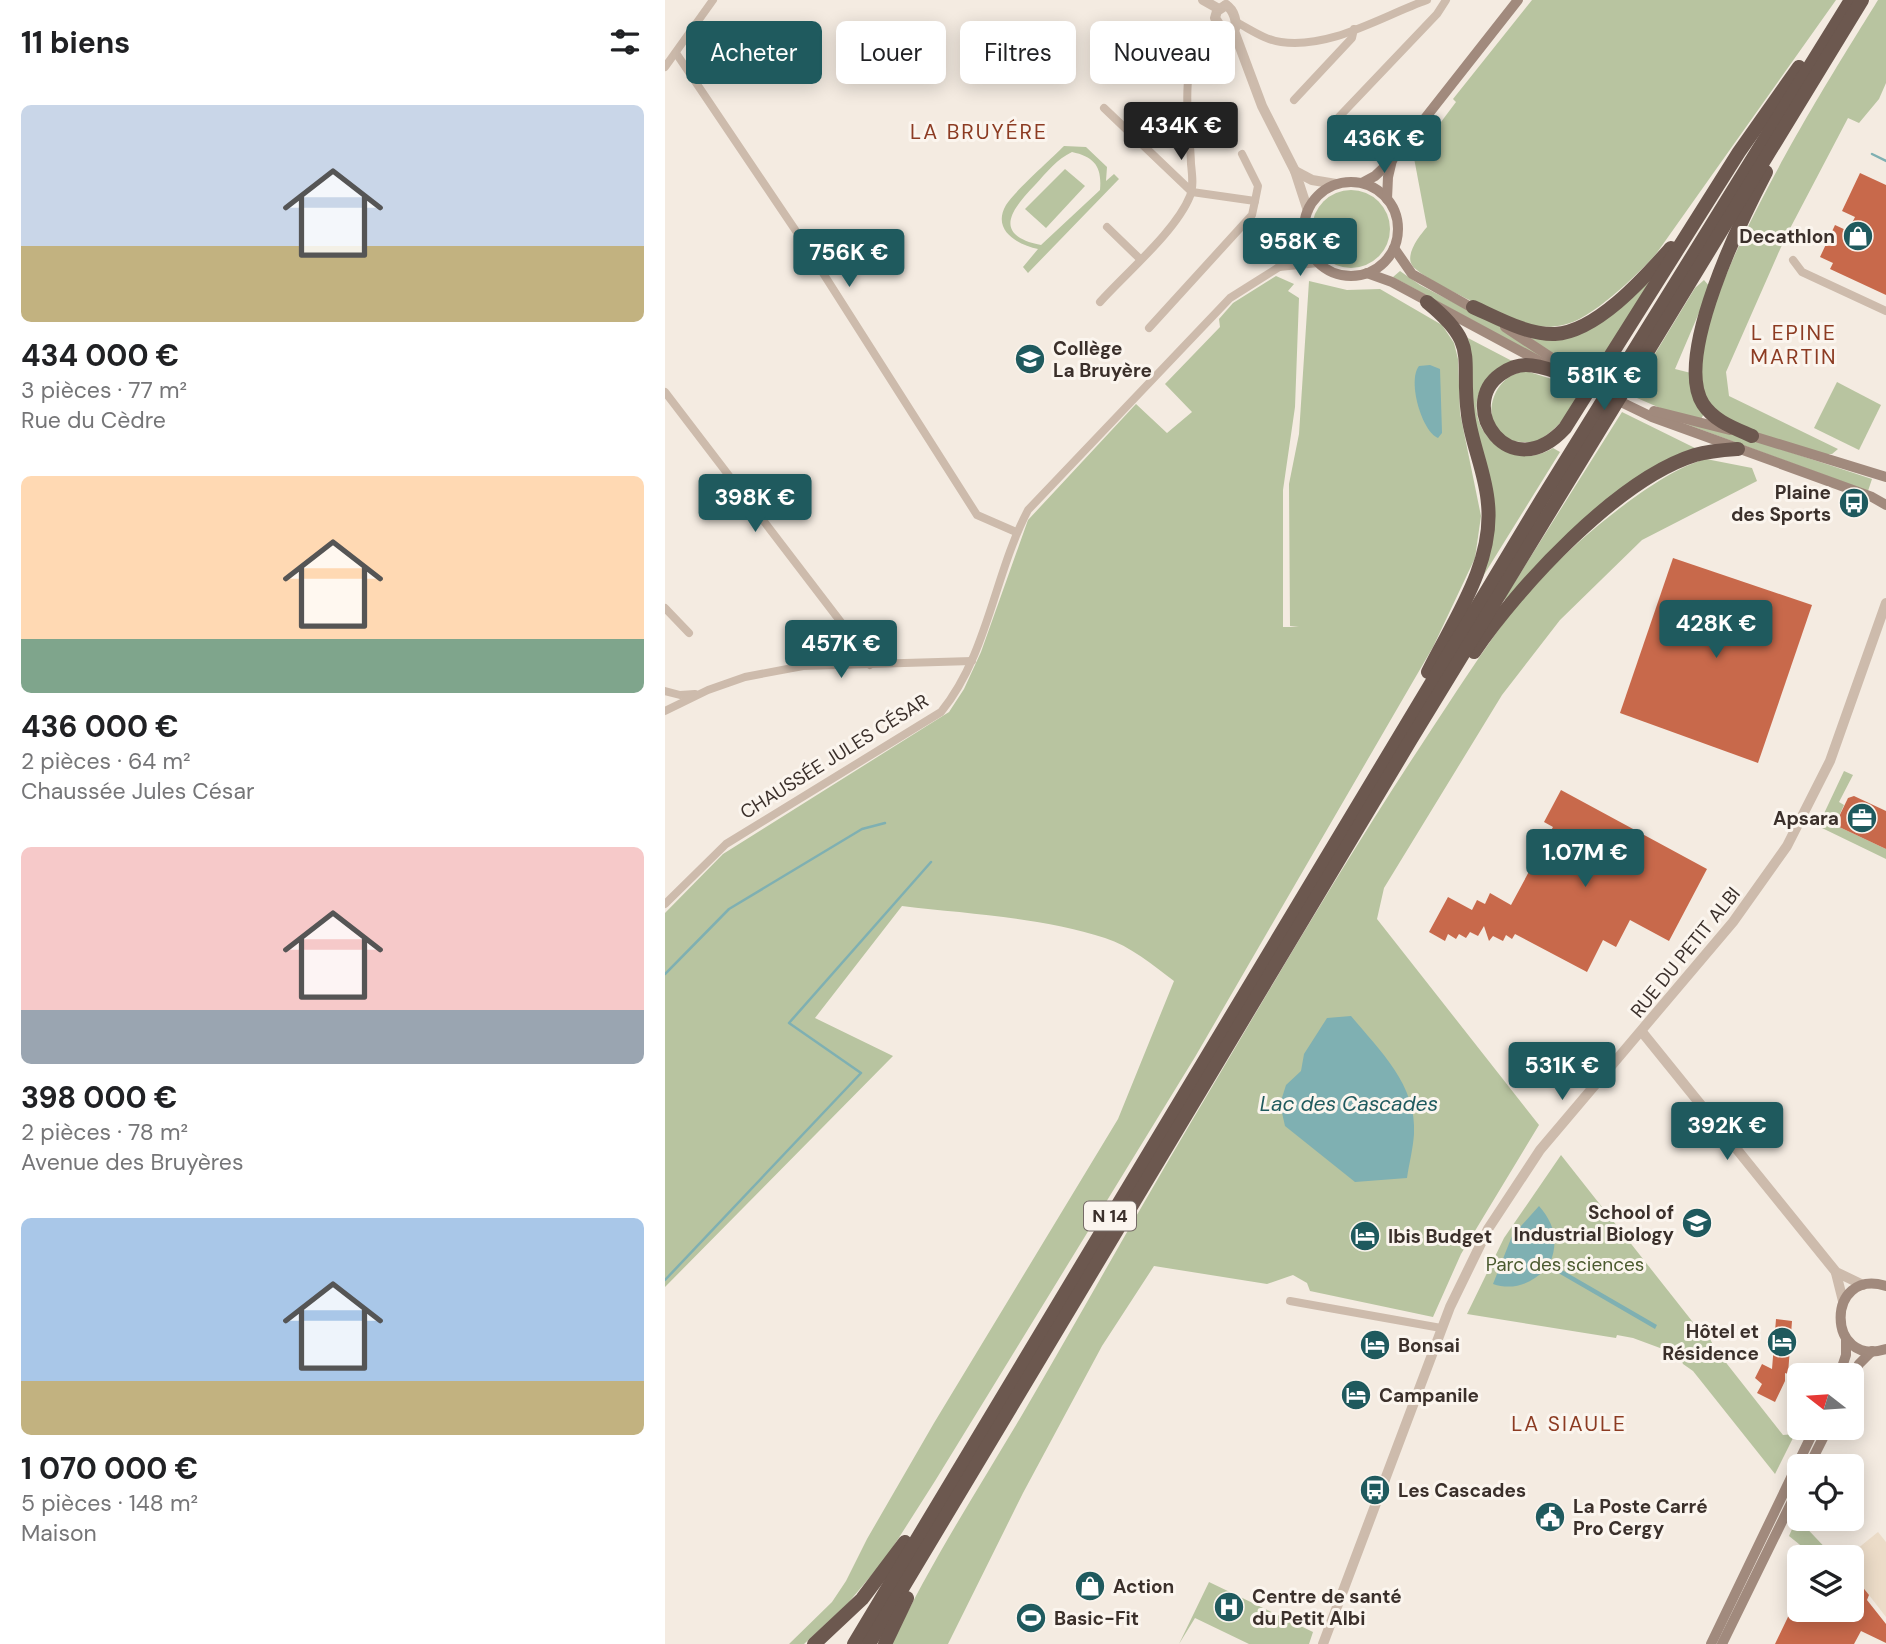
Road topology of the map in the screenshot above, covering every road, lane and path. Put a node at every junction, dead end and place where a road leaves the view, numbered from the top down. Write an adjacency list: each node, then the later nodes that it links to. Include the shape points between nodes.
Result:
1 (713, 0): 13 (street)
2 (1203, 0): 8 (street)
3 (1427, 0): 12 (street)
4 (1446, 0): 18 (street)
5 (1849, 0): 25 (highway); 59 (highway, N 14, via 1542,499)
6 (1862, 0): 46 (highway, via 1756,191 1725,262 1697,346 1695,376 1704,405 1722,422); 59 (highway, N 14)
7 (1512, 2): 20 (main road)
8 (1224, 5): 9 (street); 10 (street, via 1231,8)
9 (1216, 21)
10 (1234, 21)
11 (1235, 27): 12 (street, via 1279,42 1327,38); 21 (street, via 1262,106)
12 (1354, 29): 16 (street, via 1352,38)
13 (676, 53): 14 (street); 50 (street, via 977,515)
14 (665, 67)
15 (1188, 84): 24 (street)
16 (1294, 100)
17 (1104, 108): 24 (street)
18 (1336, 120)
19 (1242, 154): 27 (street, via 1258,187)
20 (1393, 159): 22 (main road); 26 (main road)
21 (1295, 171): 23 (street); 28 (street)
22 (1362, 183): 23 (main road); 26 (main road)
23 (1336, 184): 28 (main road, via 1319,195)
24 (1192, 192): 27 (street); 32 (street, via 1181,216)
25 (1710, 197): 39 (highway, via 1644,278 1581,326 1557,334 1542,332); 42 (highway, via 1565,428 1551,442 1534,449 1510,447 1495,437 1484,409 1487,392 1499,376 1528,365)
26 (1387, 199): 31 (main road, via 1398,223)
27 (1255, 201): 41 (street, via 1252,215)
28 (1308, 211): 30 (main road)
29 (1107, 227): 32 (street)
30 (1304, 230): 34 (main road); 35 (street, CHAUSSÉE JULES CÉSAR)
31 (1394, 248): 36 (main road, via 1383,264); 39 (main road, via 1412,274)
32 (1140, 259): 37 (street)
33 (1793, 260): 40 (street, via 1801,272)
34 (1318, 263): 35 (street, CHAUSSÉE JULES CÉSAR); 36 (main road, via 1344,275)
35 (1279, 267): 50 (street, CHAUSSÉE JULES CÉSAR, via 1230,298 1028,510)
36 (1367, 273): 38 (main road)
37 (1100, 302)
38 (1427, 302): 42 (main road); 59 (highway, via 1463,342 1468,416 1489,516 1475,577 1418,693)
39 (1473, 307): 43 (main road)
40 (1886, 311)
41 (1149, 328)
42 (1563, 374): 43 (main road)
43 (1584, 381): 45 (main road)
44 (665, 392): 55 (street)
45 (1640, 408): 46 (main road); 47 (main road)
46 (1752, 436): 48 (main road)
47 (1738, 449): 49 (main road); 59 (highway, via 1694,456 1655,474 1570,540 1504,610 1438,706)
48 (1886, 477)
49 (1886, 505)
50 (1016, 532): 54 (street, CHAUSSÉE JULES CÉSAR)
51 (1886, 603): 61 (street, RUE DU PETIT ALBI, via 1830,761 1787,846 1739,916)
52 (665, 608): 53 (street)
53 (689, 633)
54 (972, 662): 55 (street); 60 (street, CHAUSSÉE JULES CÉSAR, via 958,692 941,712 726,844)
55 (870, 665): 56 (street, via 803,666 745,677)
56 (708, 690): 57 (street, via 680,695); 58 (street)
57 (665, 691)
58 (665, 711)
59 (1407, 735): 75 (highway, N 14); 77 (highway, N 14)
60 (665, 904)
61 (1642, 1032): 62 (street); 68 (street, RUE DU PETIT ALBI, via 1540,1150 1470,1263)
62 (1836, 1272): 64 (street); 67 (street)
63 (1886, 1273): 64 (main road)
64 (1868, 1284): 65 (main road); 67 (main road)
65 (1886, 1286)
66 (1290, 1301): 68 (street)
67 (1843, 1301): 69 (main road, via 1839,1320)
68 (1441, 1328): 82 (street, RUE DU PETIT ALBI)
69 (1846, 1339): 71 (main road); 72 (main road)
70 (1886, 1349): 71 (main road)
71 (1872, 1352): 73 (main road)
72 (1844, 1363)
73 (1860, 1363)
74 (1809, 1440): 83 (main road)
75 (946, 1488): 78 (highway, via 862,1599); 79 (highway, N 14)
76 (1787, 1511): 84 (main road)
77 (935, 1535): 80 (highway, N 14); 81 (highway, via 932,1554)
78 (814, 1644)
79 (854, 1644)
80 (869, 1644)
81 (885, 1644)
82 (1323, 1644)
83 (1711, 1644)
84 (1722, 1644)

